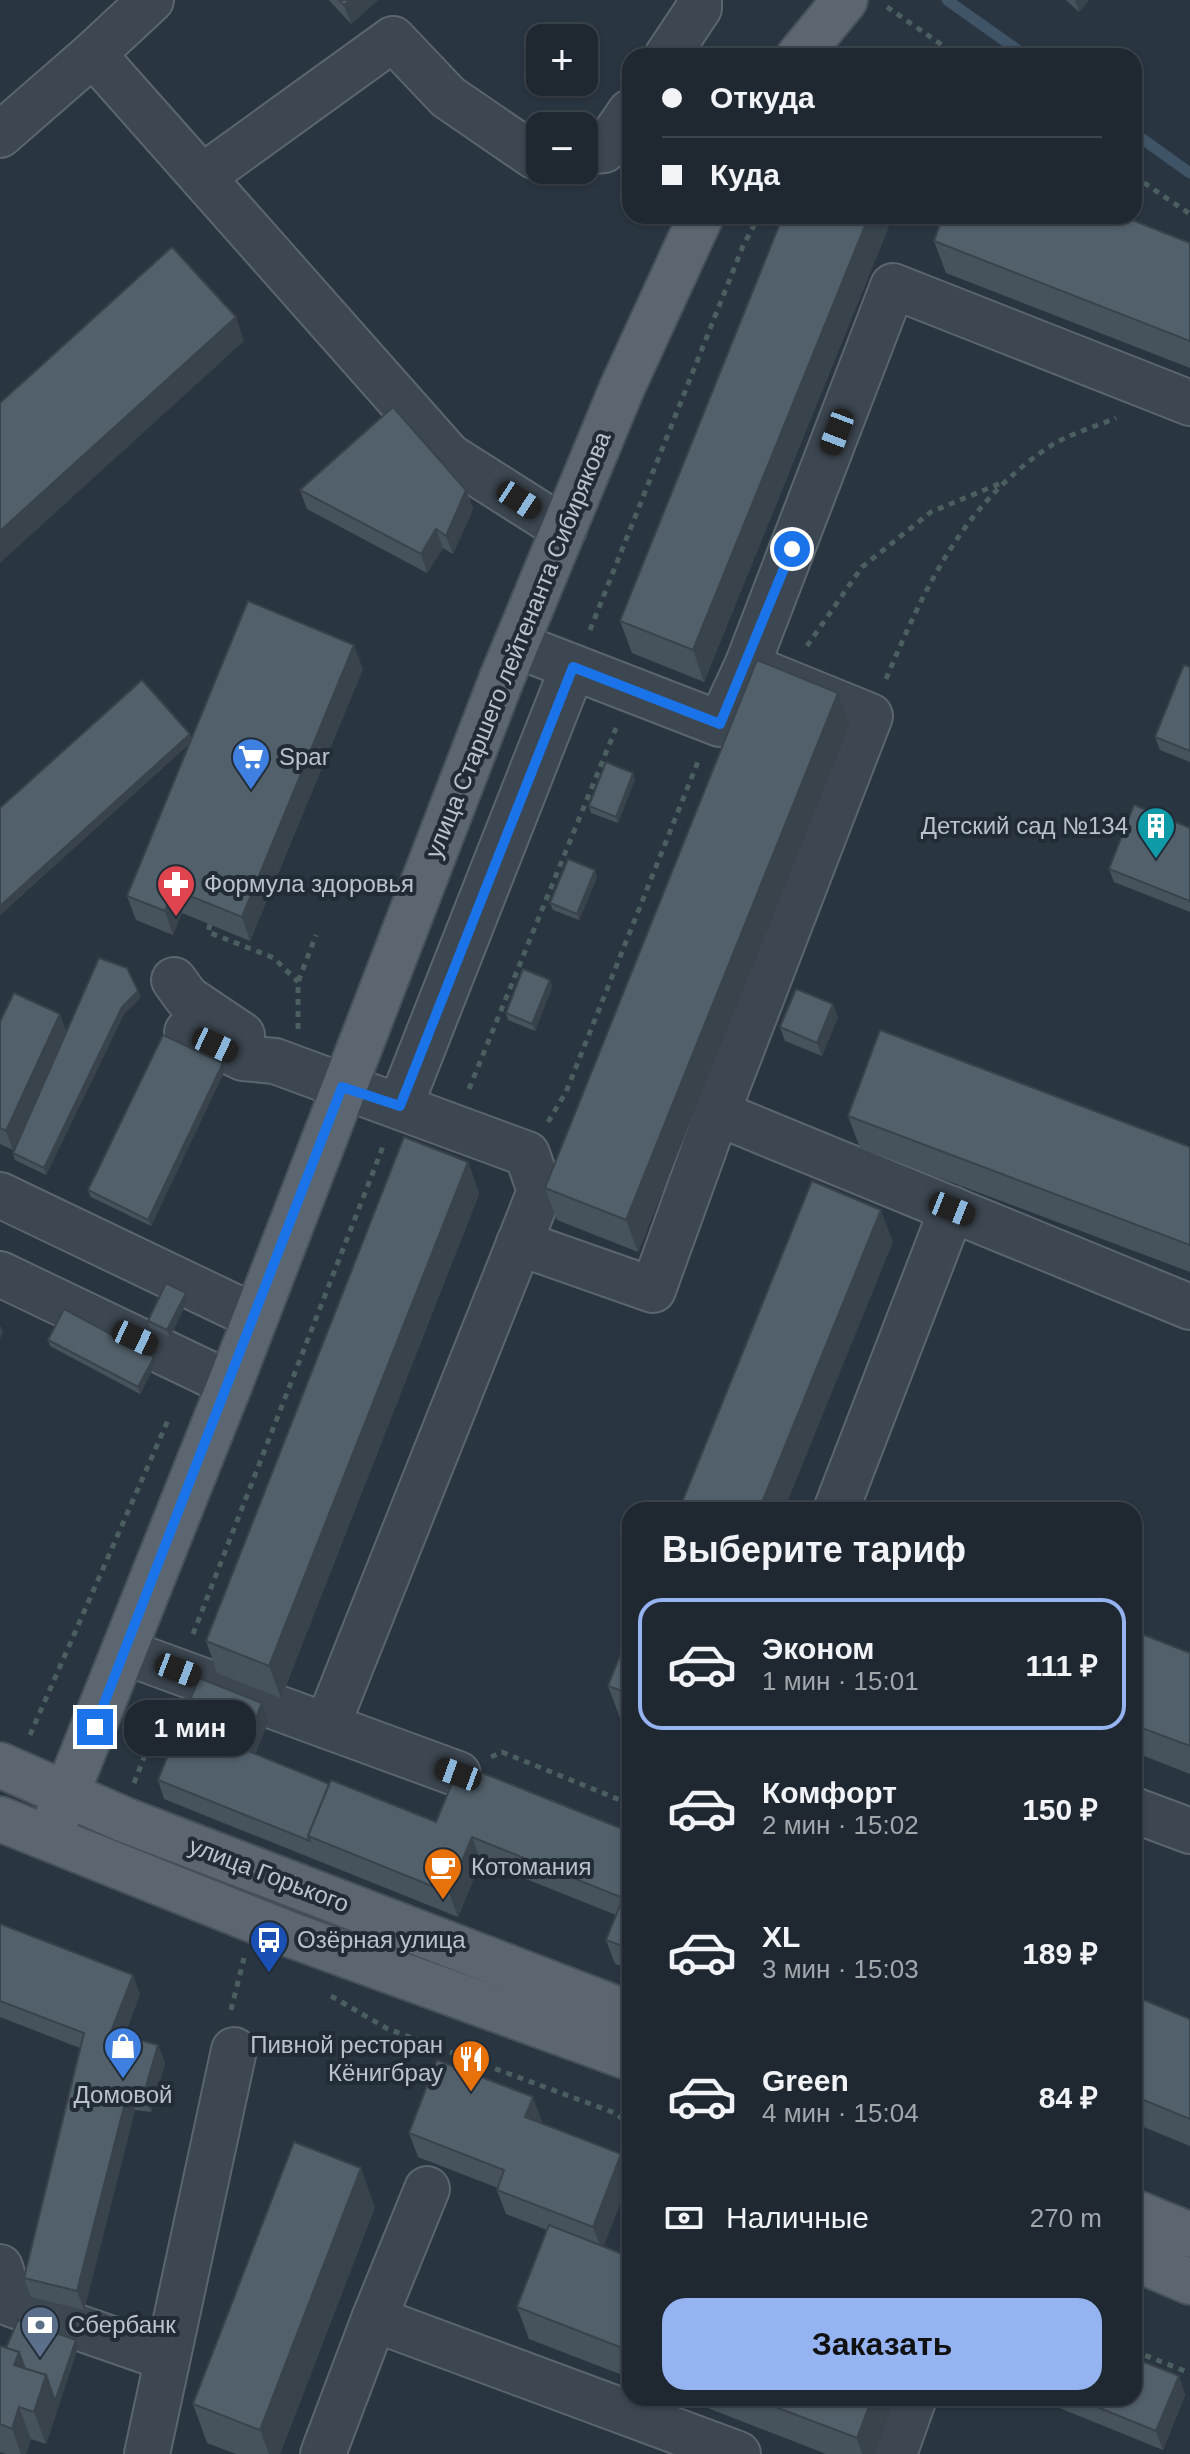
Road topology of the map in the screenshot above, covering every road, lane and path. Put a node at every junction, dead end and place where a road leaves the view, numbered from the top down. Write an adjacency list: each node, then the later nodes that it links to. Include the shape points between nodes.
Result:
1 (699, 0): 4 (street)
2 (866, 3): 5 (main road); 6 (path)
3 (136, 5): 7 (street)
4 (672, 48)
5 (817, 48)
6 (944, 48)
7 (93, 54): 9 (street); 12 (street)
8 (622, 124): 11 (street, via 604,150)
9 (0, 135)
10 (526, 151): 12 (street, via 448,97 393,39)
11 (598, 151)
12 (202, 177): 19 (street, via 449,456)
13 (1142, 181): 14 (path)
14 (1190, 214)
15 (697, 224): 19 (main road, улица Старшего лейтенанта Сибирякова)
16 (755, 224): 21 (path)
17 (1180, 399): 18 (path, via 1050,446); 22 (street, via 893,286)
18 (1011, 479): 22 (path, via 931,512 862,567 800,657); 24 (path, via 978,506 926,586)
19 (564, 529): 20 (main road, улица Старшего лейтенанта Сибирякова)
20 (516, 645): 21 (street); 31 (main road, улица Старшего лейтенанта Сибирякова)
21 (573, 667): 23 (street); 32 (street)
22 (760, 671): 24 (street); 25 (street)
23 (631, 690): 25 (street); 34 (path)
24 (870, 716): 33 (street)
25 (720, 724): 35 (path, via 706,741 566,1092)
26 (210, 924): 29 (path, via 208,932 274,958)
27 (316, 935): 29 (path)
28 (174, 980): 31 (street, via 187,998)
29 (298, 982): 31 (path, via 298,1049)
30 (187, 1032): 31 (street, via 243,1058)
31 (310, 1074): 32 (street); 41 (main road, улица Старшего лейтенанта Сибирякова)
32 (400, 1106): 34 (street); 45 (path)
33 (717, 1113): 37 (street); 38 (street, via 653,1290)
34 (453, 1127): 35 (street)
35 (527, 1154): 38 (street, via 540,1191)
36 (0, 1195): 41 (street)
37 (952, 1209): 40 (street); 43 (street)
38 (519, 1243): 46 (street)
39 (0, 1274): 42 (street)
40 (1190, 1307)
41 (255, 1317): 42 (main road, улица Старшего лейтенанта Сибирякова)
42 (230, 1384): 44 (main road, улица Старшего лейтенанта Сибирякова)
43 (839, 1502)
44 (125, 1652): 45 (street); 50 (main road, улица Старшего лейтенанта Сибирякова)
45 (178, 1670): 46 (street); 49 (path)
46 (327, 1726): 48 (street)
47 (0, 1765): 50 (main road, улица Горького)
48 (458, 1774): 51 (path, via 502,1752)
49 (133, 1785)
50 (66, 1795): 55 (main road, улица Старшего лейтенанта Сибирякова); 57 (main road, улица Горького)
51 (622, 1801)
52 (1142, 1813): 54 (street)
53 (0, 1819): 55 (main road, улица Горького)
54 (1190, 1831)
55 (49, 1838): 60 (main road, улица Горького, via 291,1935)
56 (245, 1953): 59 (path, via 231,2004)
57 (622, 2011)
58 (388, 2029): 61 (path)
59 (234, 2050): 70 (street)
60 (622, 2055)
61 (622, 2119)
62 (427, 2189): 68 (street)
63 (1142, 2215): 64 (main road)
64 (1190, 2235)
65 (1142, 2261): 66 (main road)
66 (1190, 2282)
67 (4, 2295): 70 (street)
68 (374, 2319): 74 (street); 75 (street)
69 (1142, 2354): 71 (path)
70 (166, 2358): 73 (street)
71 (1190, 2373)
72 (911, 2406): 76 (street)
73 (150, 2453)
74 (323, 2454)
75 (738, 2454)
76 (894, 2454)

